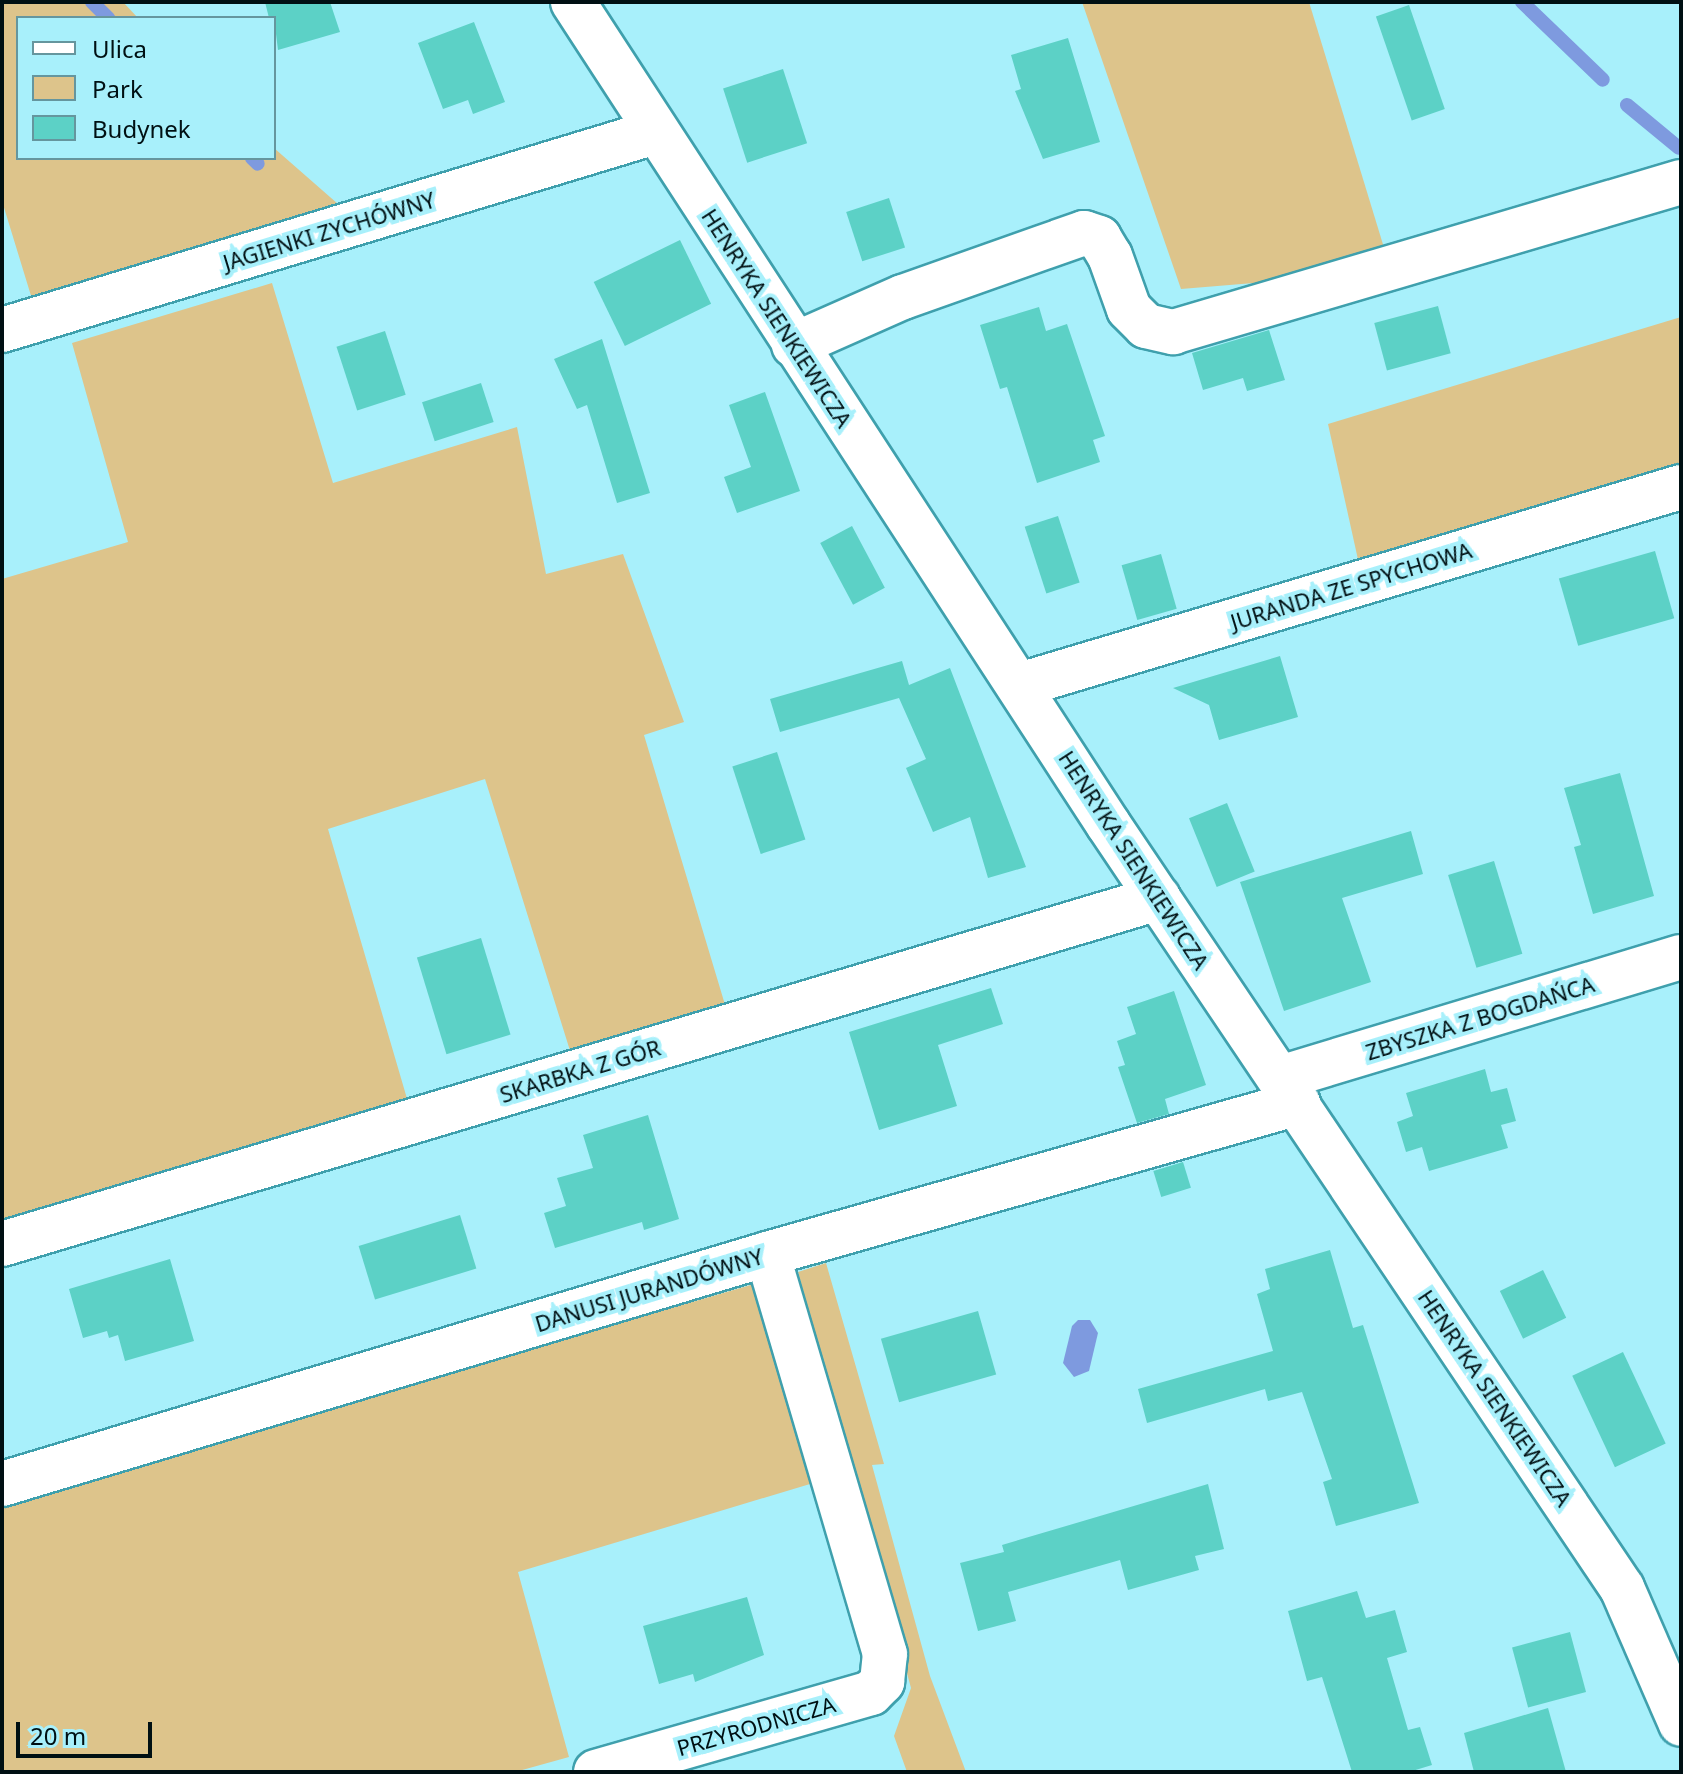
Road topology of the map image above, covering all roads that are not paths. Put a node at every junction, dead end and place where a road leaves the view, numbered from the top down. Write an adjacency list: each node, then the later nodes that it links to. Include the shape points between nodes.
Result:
1 (573, 2): 2 (street, HENRYKA SIENKIEWICZA)
2 (655, 132): 4 (street, JAGIENKI ZYCHÓWNY); 5 (street, HENRYKA SIENKIEWICZA)
3 (1681, 182): 5 (street, via 1173,332 1146,326 1129,309 1110,256 1099,238 1084,233 903,297)
4 (2, 330)
5 (794, 345): 7 (street, HENRYKA SIENKIEWICZA)
6 (1681, 487): 7 (street, JURANDA ZE SPYCHOWA)
7 (1020, 685): 8 (street, HENRYKA SIENKIEWICZA)
8 (1158, 898): 10 (street, HENRYKA SIENKIEWICZA); 11 (street, SKARBKA Z GÓR)
9 (1681, 957): 10 (street, ZBYSZKA Z BOGDAŃCA)
10 (1289, 1091): 12 (street, DANUSI JURANDÓWNY); 14 (street, HENRYKA SIENKIEWICZA, via 1622,1588)
11 (2, 1244)
12 (767, 1254): 13 (street, DANUSI JURANDÓWNY); 15 (street, PRZYRODNICZA, via 885,1654 882,1682 871,1693)
13 (2, 1484)
14 (1681, 1724)
15 (596, 1772)

